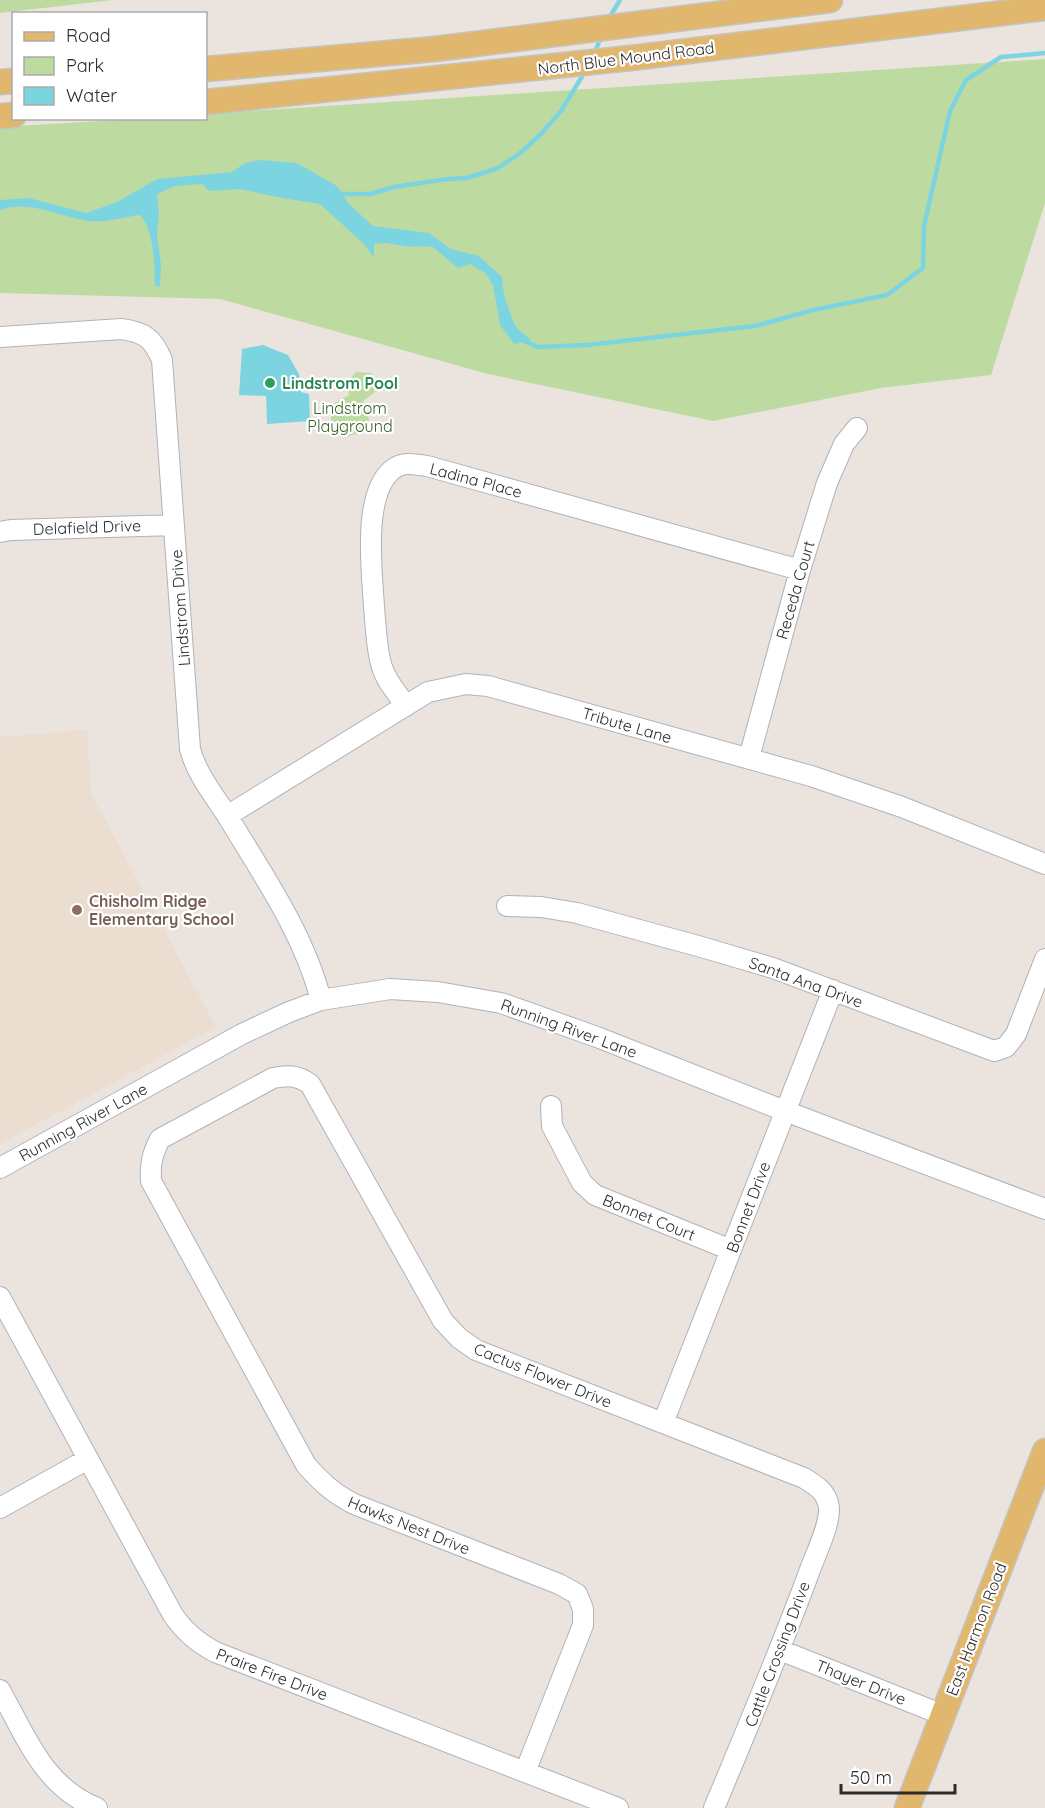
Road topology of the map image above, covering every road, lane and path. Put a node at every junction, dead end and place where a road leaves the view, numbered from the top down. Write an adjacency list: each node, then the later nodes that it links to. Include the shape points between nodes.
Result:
1 (830, 0): 3 (main road, North Blue Mound Road, via 435,49)
2 (1045, 8): 4 (main road, North Blue Mound Road, via 632,58)
3 (207, 69)
4 (207, 102)
5 (0, 337): 7 (street, Lindstrom Drive, via 121,329 136,331 156,345 162,360)
6 (857, 428): 9 (street, Receda Court, via 834,464)
7 (174, 525): 8 (street, Delafield Drive); 12 (street, Lindstrom Drive, via 190,749 194,765)
8 (0, 532)
9 (800, 570): 10 (street, Ladina Place, via 427,466 409,463 393,468 376,497 370,551 382,669); 11 (street, Receda Court)
10 (406, 706): 11 (street, Tribute Lane, via 428,692 446,687 488,686); 12 (street, Tribute Lane)
11 (749, 758): 13 (street, Tribute Lane, via 902,807)
12 (227, 816): 17 (street, Lindstrom Drive, via 303,945)
13 (1045, 864)
14 (507, 906): 16 (street, Santa Ana Drive, via 577,913 762,965)
15 (1045, 959): 16 (street, Santa Ana Drive, via 1016,1034 1006,1047 994,1051)
16 (832, 990): 20 (street, Bonnet Drive)
17 (321, 1000): 20 (street, Running River Lane, via 390,989 501,1002); 21 (street, Running River Lane, via 242,1034)
18 (551, 1106): 23 (street, Bonnet Court, via 552,1126 582,1183 595,1195)
19 (216, 1108): 25 (street, Cactus Flower Drive, via 273,1078 300,1077 310,1084 443,1321 459,1338 476,1350); 33 (street, Hawks Nest Drive, via 160,1139 150,1166 152,1181 306,1465 332,1492 354,1504 577,1594 583,1625)
20 (786, 1111): 22 (street, Running River Lane); 23 (street, Bonnet Drive)
21 (0, 1168)
22 (1045, 1209)
23 (731, 1250): 25 (street, Bonnet Drive)
24 (0, 1297): 27 (street, Praire Fire Drive)
25 (663, 1423): 28 (street, Cactus Flower Drive, via 804,1478)
26 (1045, 1451): 32 (main road, East Harmon Road)
27 (88, 1459): 29 (street); 33 (street, Praire Fire Drive, via 173,1614 197,1642)
28 (827, 1497): 30 (street, Cattle Crossing Drive, via 829,1511 823,1533)
29 (0, 1508)
30 (780, 1650): 32 (street, Thayer Drive); 36 (street, Cattle Crossing Drive)
31 (0, 1690): 34 (street, via 43,1767 58,1785)
32 (943, 1714): 37 (main road, East Harmon Road)
33 (525, 1772): 35 (street, Praire Fire Drive)
34 (89, 1806)
35 (618, 1808)
36 (714, 1808)
37 (907, 1808)

